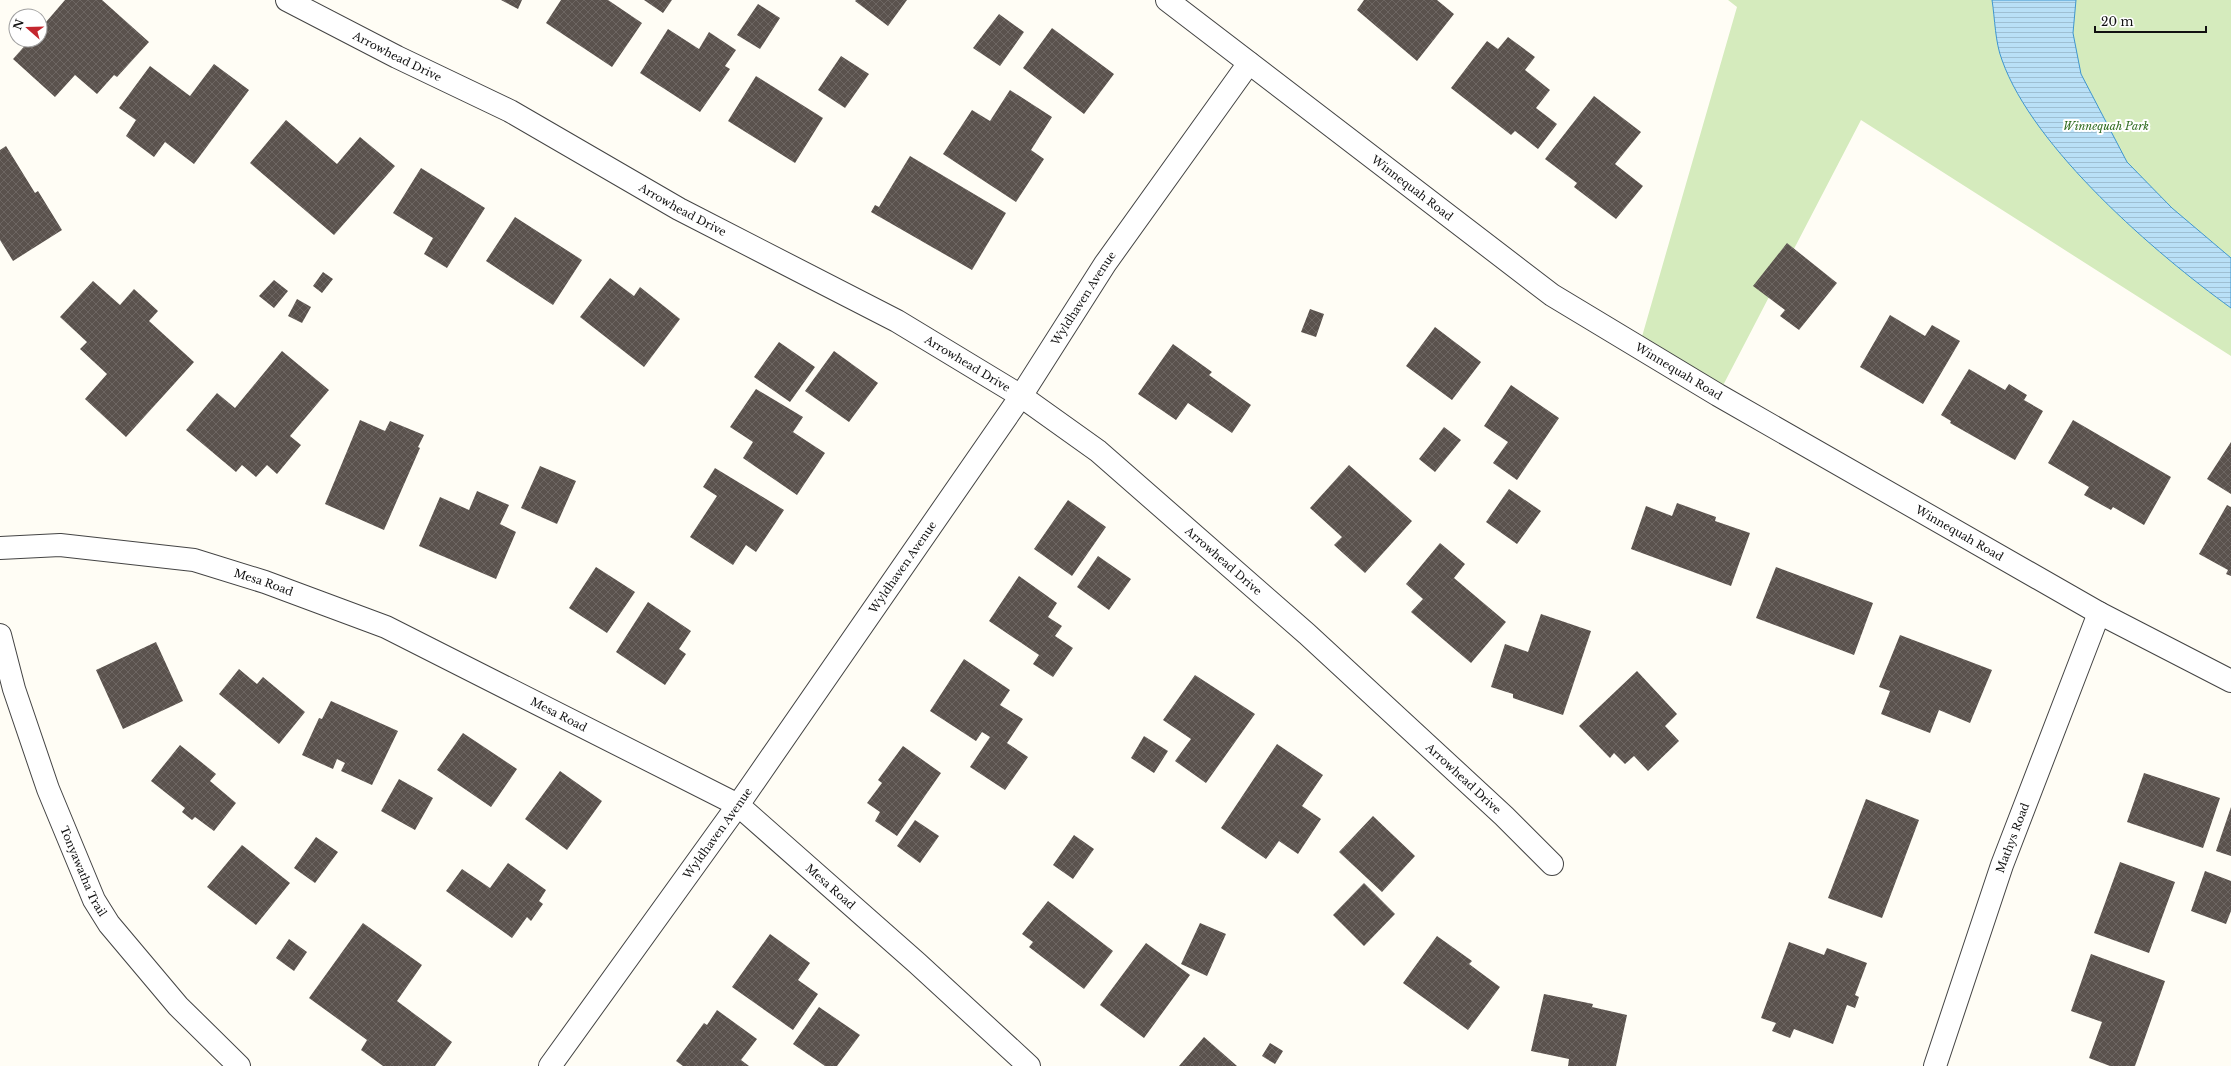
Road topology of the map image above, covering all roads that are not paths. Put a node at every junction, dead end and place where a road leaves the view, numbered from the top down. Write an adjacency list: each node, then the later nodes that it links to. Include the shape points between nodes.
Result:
1 (287, 0): 4 (street, Arrowhead Drive, via 397,57 510,111 679,209 897,321)
2 (1167, 0): 3 (street, Winnequah Road)
3 (1248, 63): 4 (street, Wyldhaven Avenue, via 1105,264); 6 (street, Winnequah Road, via 1552,295 1718,395)
4 (1021, 396): 9 (street, Wyldhaven Avenue); 10 (street, Arrowhead Drive, via 1098,452 1271,603 1504,816)
5 (0, 548): 9 (street, Mesa Road, via 60,545 194,560 265,582 386,627)
6 (2098, 613): 8 (street, Winnequah Road); 14 (street, Mathys Road, via 2002,865)
7 (0, 635): 11 (street, Tonyawatha Trail, via 14,689 48,789 94,900 109,924 178,1006)
8 (2231, 681)
9 (738, 806): 12 (street, Wyldhaven Avenue); 13 (street, Mesa Road, via 917,963)
10 (1552, 864)
11 (239, 1066)
12 (550, 1066)
13 (1029, 1066)
14 (1935, 1066)

